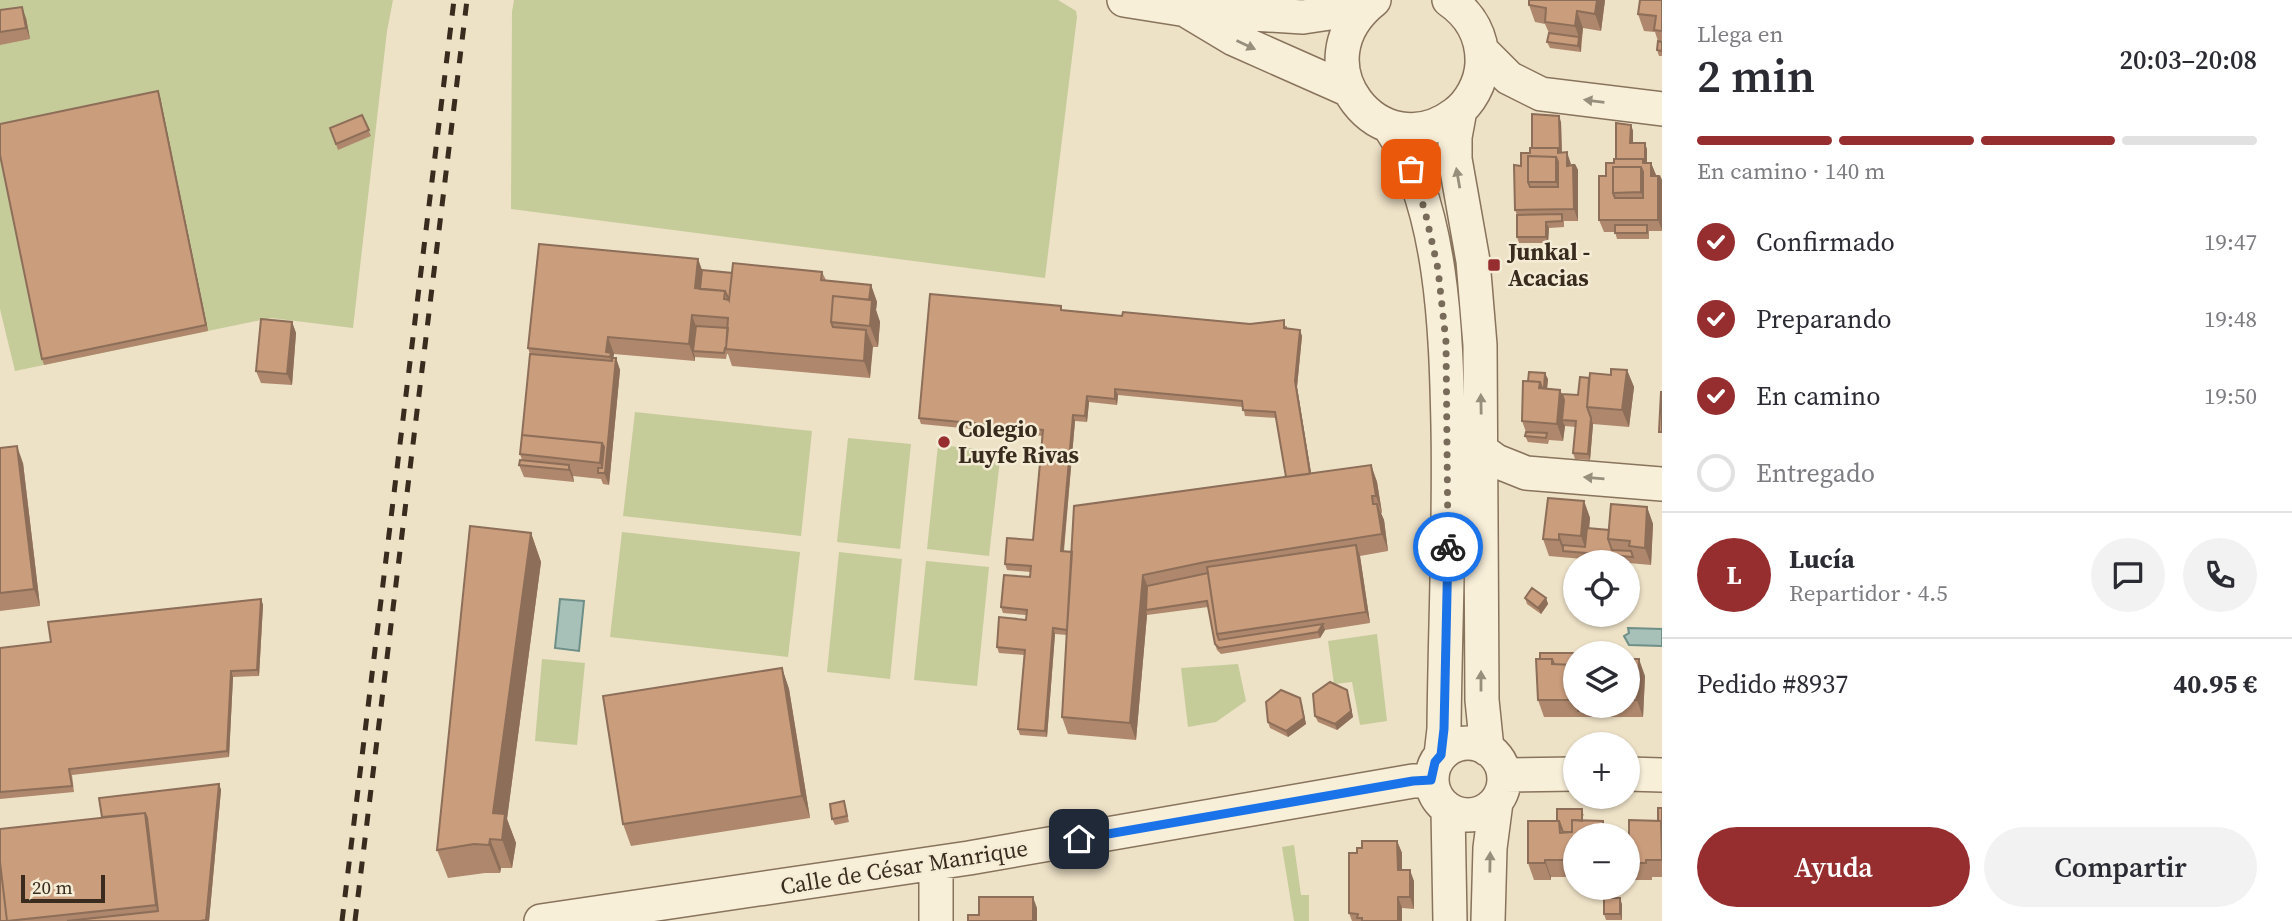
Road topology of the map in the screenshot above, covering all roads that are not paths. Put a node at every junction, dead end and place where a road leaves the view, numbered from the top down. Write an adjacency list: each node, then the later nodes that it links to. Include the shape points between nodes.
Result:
1 (1124, 0): 4 (street)
2 (1368, 4): 4 (street, via 1303,17); 6 (street, via 1354,19 1342,47 1343,76)
3 (1458, 4): 5 (street, via 1479,37)
4 (1187, 10): 6 (street, one-way to 6, via 1234,39)
5 (1482, 51): 7 (street, one-way to 5, via 1541,94 1508,78); 8 (street, via 1478,83)
6 (1349, 90): 9 (street, via 1373,118)
7 (1662, 109)
8 (1460, 110): 9 (street, via 1434,126); 10 (street, one-way to 8, via 1473,261 1455,159)
9 (1390, 126): 12 (street, via 1425,211 1438,269 1446,342 1449,517 1444,729)
10 (1481, 450): 11 (street, one-way to 10, via 1526,473); 14 (street, one-way to 10, via 1482,700)
11 (1662, 484)
12 (1436, 768): 14 (street, via 1451,747 1475,744); 17 (street, via 1436,797); 18 (street, Calle de César Manrique, via 1413,781)
13 (1563, 774): 14 (street)
14 (1495, 775): 17 (street, via 1482,813); 22 (street, one-way to 14)
15 (1640, 775): 16 (street)
16 (1662, 775)
17 (1448, 810): 21 (street)
18 (936, 863): 19 (street, Calle de César Manrique); 20 (street)
19 (541, 921)
20 (936, 921)
21 (1450, 921)
22 (1488, 921)

